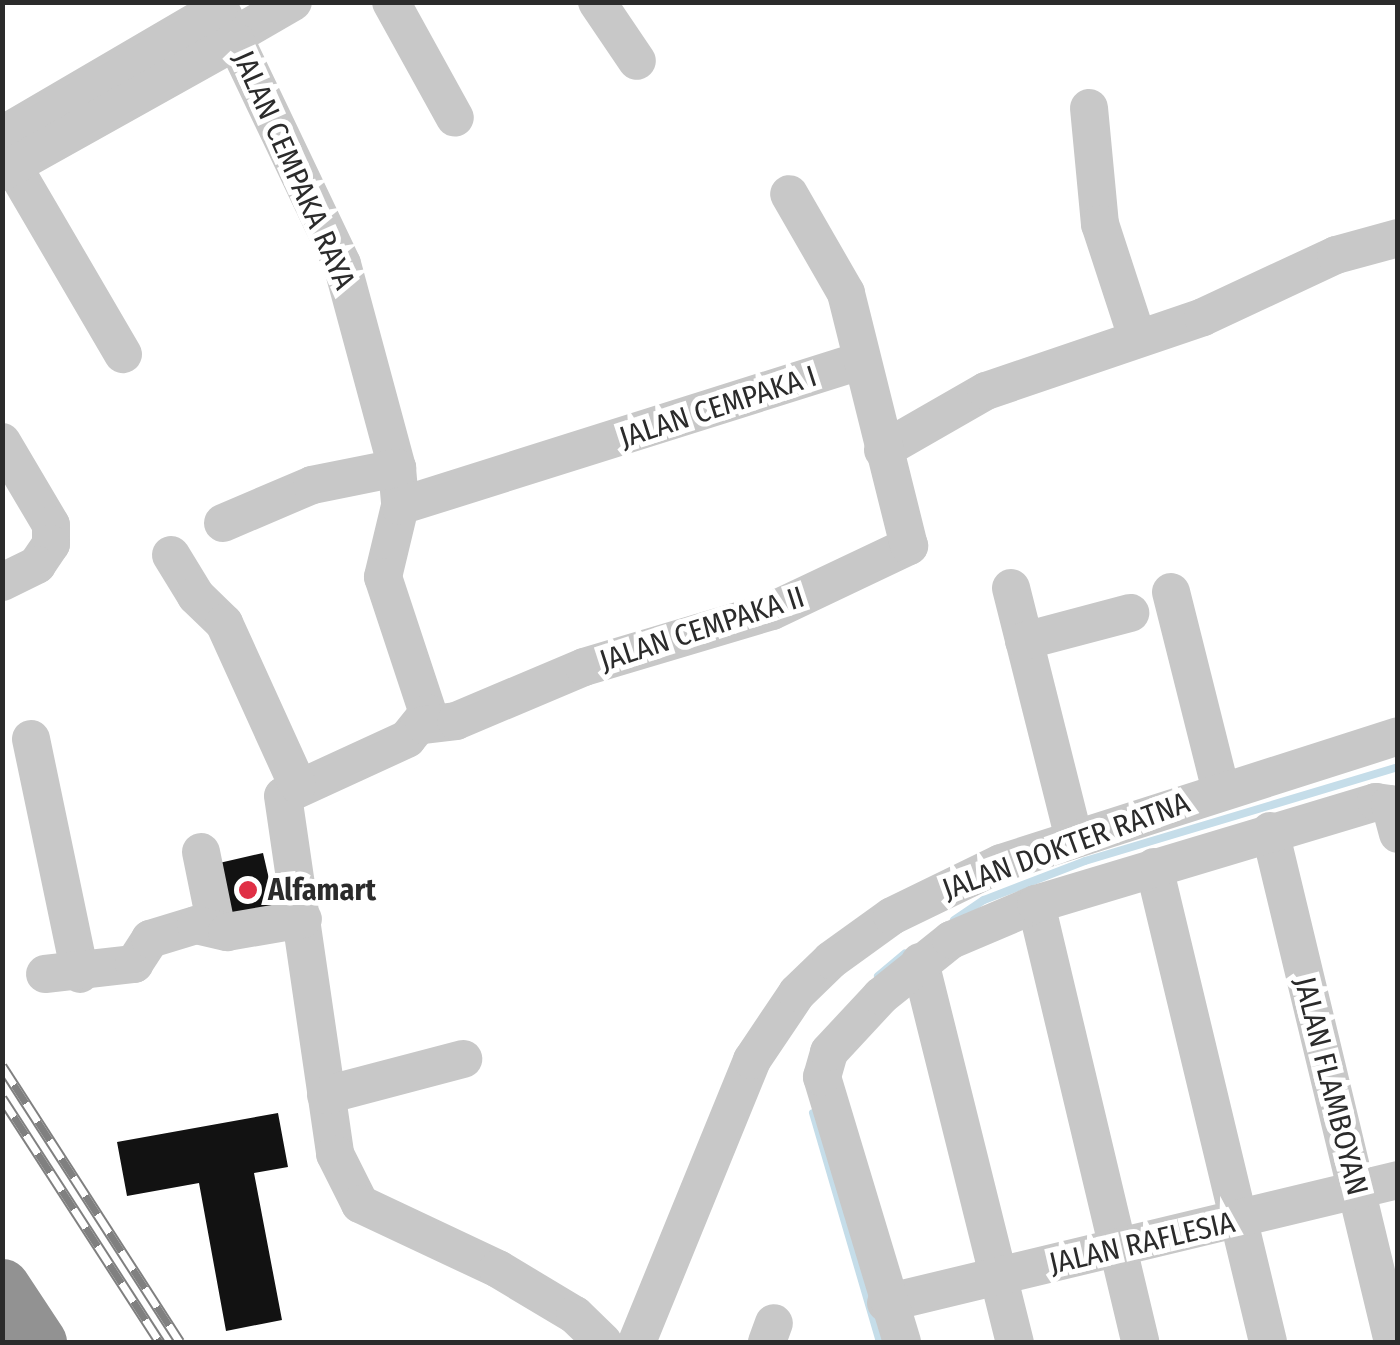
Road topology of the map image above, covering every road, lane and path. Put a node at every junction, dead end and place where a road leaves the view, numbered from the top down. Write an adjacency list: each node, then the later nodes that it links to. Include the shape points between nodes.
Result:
1 (293, 2): 4 (street)
2 (392, 2): 7 (street)
3 (611, 7): 5 (street)
4 (227, 22): 8 (street); 16 (street, JALAN CEMPAKA RAYA, via 342,264)
5 (636, 60)
6 (1089, 108): 11 (street, via 1100,224)
7 (455, 118)
8 (6, 158): 12 (street)
9 (790, 194): 13 (street, via 846,293)
10 (1398, 238): 11 (street, via 1336,255 1265,291)
11 (1137, 337): 15 (street, via 986,391)
12 (123, 354)
13 (860, 361): 15 (street, JALAN CEMPAKA II); 16 (street, JALAN CEMPAKA I)
14 (2, 442): 19 (street, via 51,525 51,544 37,565)
15 (883, 450): 24 (street, JALAN CEMPAKA II, via 910,537 899,554 772,611 584,668 456,721)
16 (399, 487): 17 (street, JALAN CEMPAKA I, via 312,485); 24 (street, JALAN CEMPAKA RAYA, via 384,577 424,694)
17 (223, 523)
18 (171, 555): 27 (street, via 196,596 224,623)
19 (2, 582)
20 (1010, 588): 23 (street)
21 (1172, 592): 28 (street)
22 (1130, 613): 23 (street)
23 (1024, 641): 31 (street)
24 (424, 725): 27 (street, via 407,739)
25 (1398, 736): 28 (street, JALAN DOKTER RATNA)
26 (31, 739): 36 (street, via 63,974 134,964 150,939)
27 (297, 784): 35 (street, via 283,796)
28 (1221, 791): 31 (street, JALAN DOKTER RATNA)
29 (1394, 819): 30 (street)
30 (1270, 830): 33 (street); 41 (street, JALAN FLAMBOYAN)
31 (1074, 838): 43 (street, JALAN DOKTER RATNA, via 938,890 856,940 797,993 752,1060)
32 (201, 852): 36 (street)
33 (1154, 867): 34 (street); 42 (street)
34 (1036, 904): 37 (street, via 951,940); 44 (street)
35 (303, 919): 36 (street, via 227,932); 39 (street)
36 (216, 926)
37 (920, 962): 45 (street); 47 (street, via 829,1052 822,1077)
38 (463, 1059): 39 (street)
39 (326, 1095): 49 (street, via 335,1154 360,1204 498,1270 575,1315)
40 (1398, 1180): 41 (street, JALAN RAFLESIA)
41 (1356, 1190): 42 (street, JALAN RAFLESIA); 56 (street, JALAN FLAMBOYAN)
42 (1239, 1221): 44 (street, JALAN RAFLESIA); 55 (street)
43 (673, 1242): 50 (street, JALAN DOKTER RATNA); 51 (street, JALAN DOKTER RATNA)
44 (1118, 1249): 45 (street, JALAN RAFLESIA); 54 (street)
45 (1000, 1277): 47 (street, JALAN RAFLESIA); 53 (street)
46 (2, 1286): 48 (highway)
47 (886, 1304): 52 (street)
48 (39, 1342)
49 (603, 1342)
50 (638, 1342)
51 (656, 1342)
52 (902, 1342)
53 (1015, 1342)
54 (1140, 1342)
55 (1268, 1342)
56 (1393, 1342)

